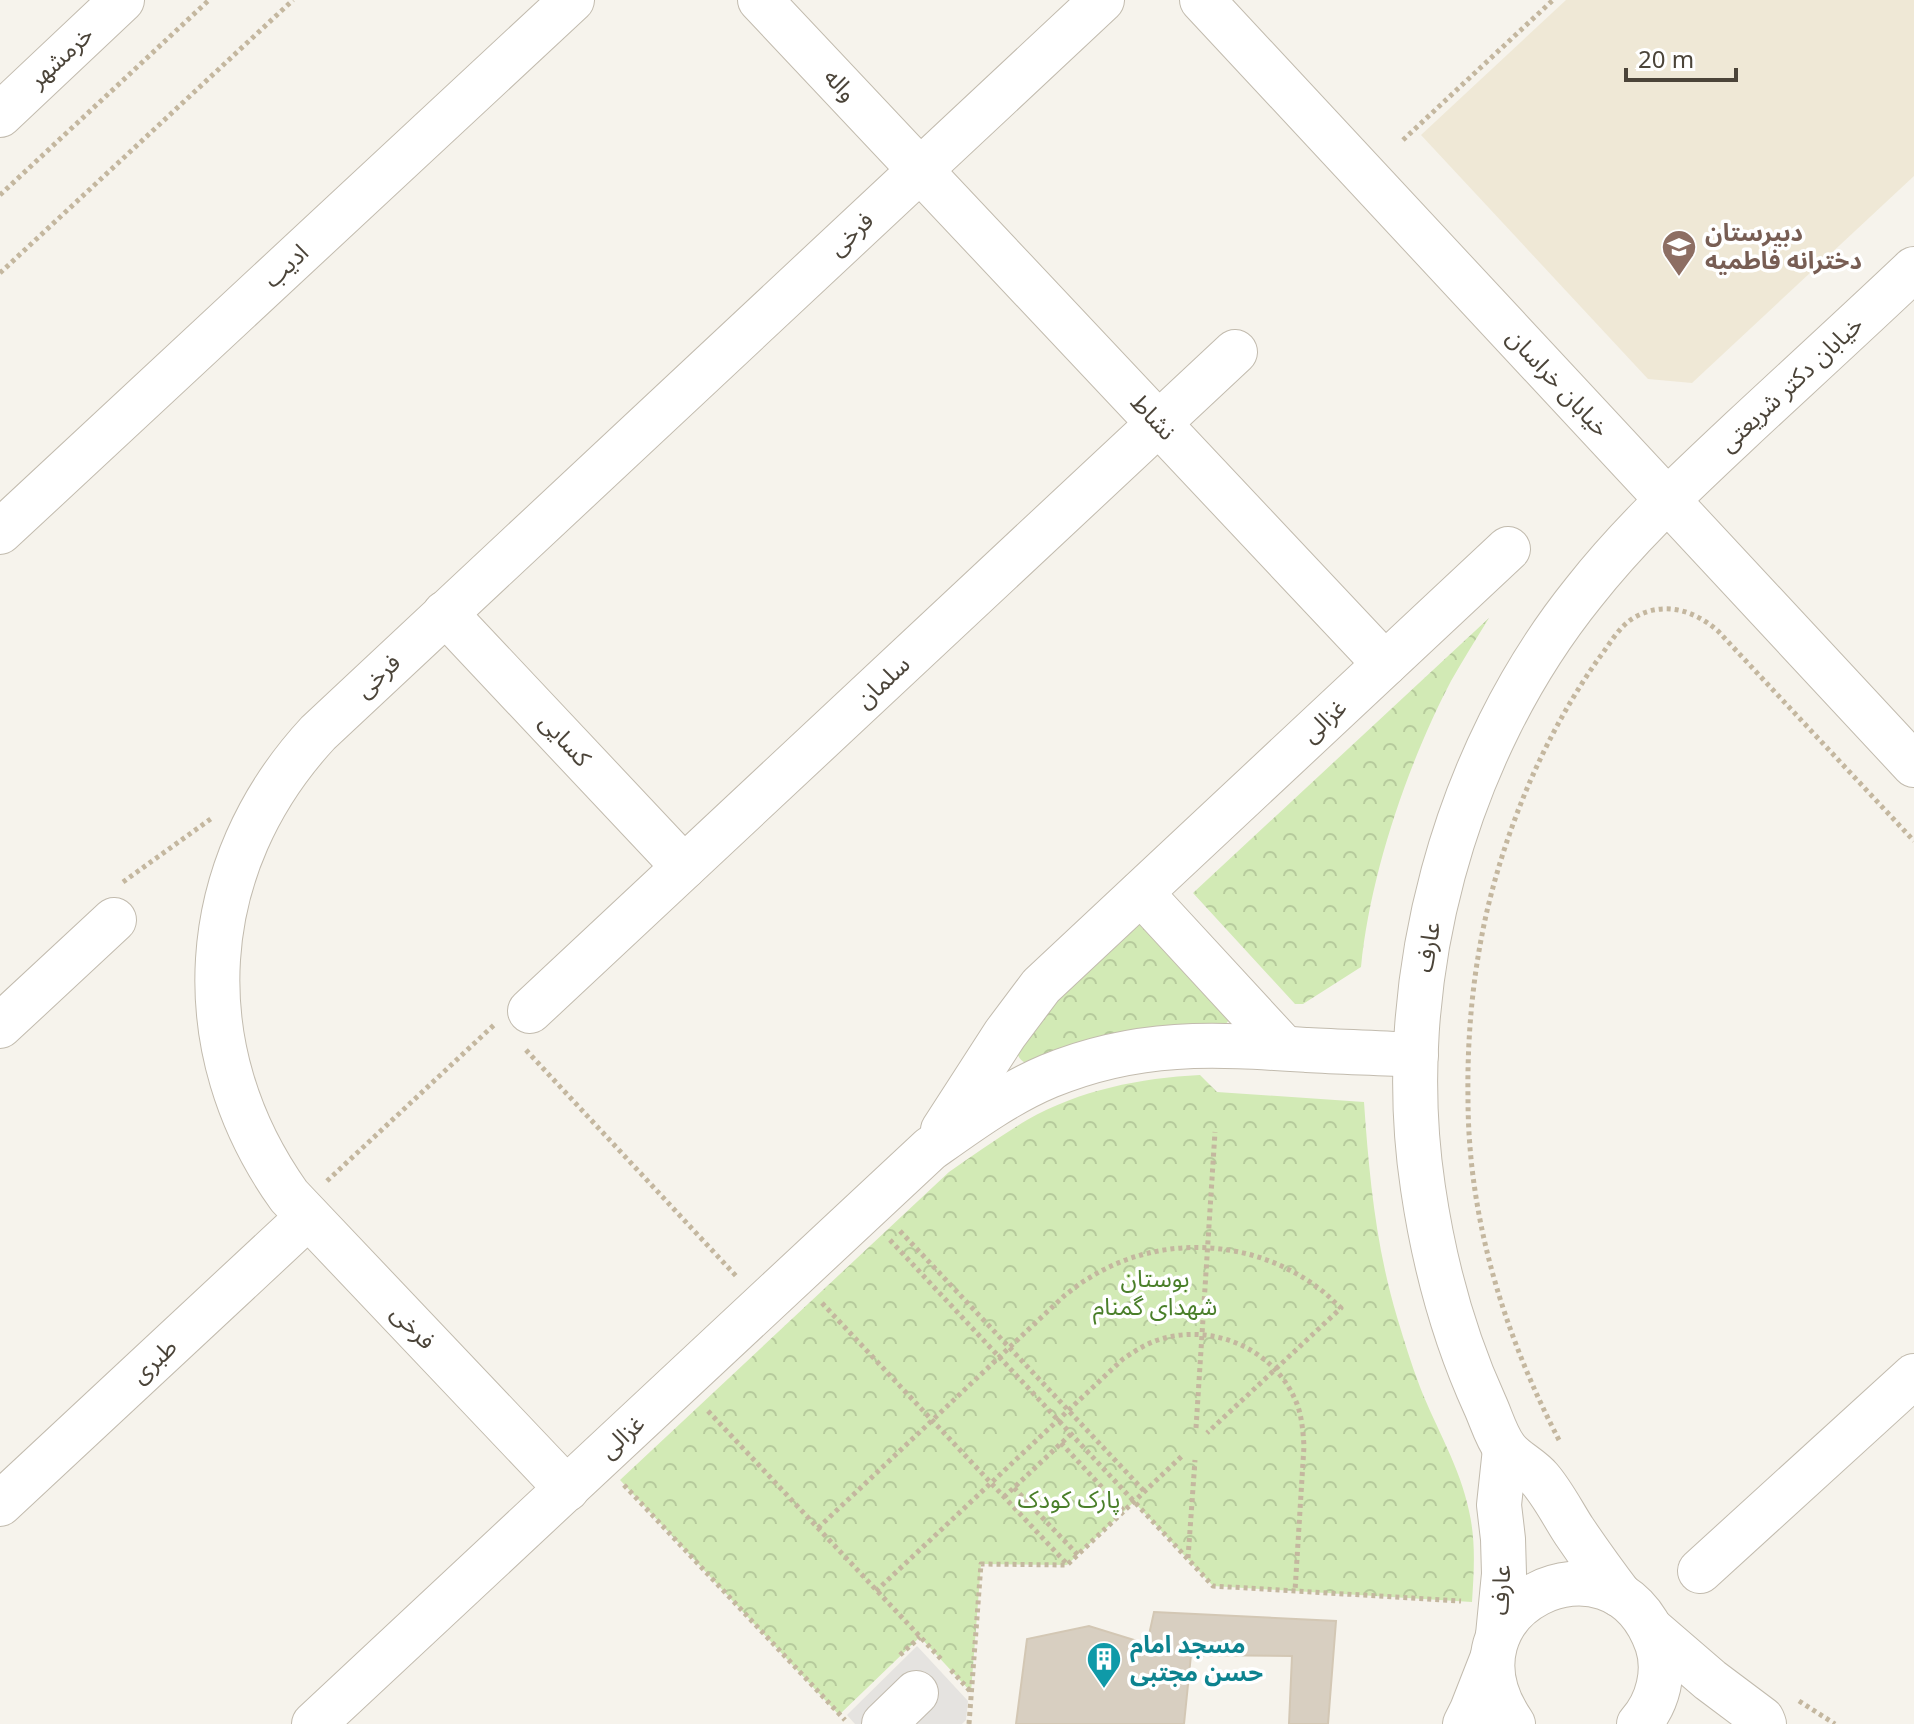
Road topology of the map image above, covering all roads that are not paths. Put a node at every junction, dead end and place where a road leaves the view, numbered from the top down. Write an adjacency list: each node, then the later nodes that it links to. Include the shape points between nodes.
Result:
1 (122, 0): 6 (street, خرمشهر)
2 (572, 0): 12 (street, ادیب)
3 (760, 0): 7 (street, واله)
4 (1102, 0): 7 (street, فرخی)
5 (1202, 0): 11 (street, خیابان خراسان)
6 (0, 115)
7 (920, 170): 10 (street, نشاط); 14 (street, فرخی)
8 (1914, 269): 11 (street, خیابان دکتر شریعتی)
9 (1235, 352): 10 (street, سلمان)
10 (1159, 424): 15 (street, نشاط); 17 (street, سلمان)
11 (1667, 500): 16 (street, خیابان خراسان); 23 (street, عارف, via 1580,596 1541,652 1478,771 1436,900 1423,967)
12 (0, 532)
13 (1508, 549): 15 (street, غزالی)
14 (445, 613): 17 (street, کسایی); 25 (street, فرخی, via 294,758 253,824 227,897 217,975 225,1056 236,1097 252,1136 289,1196)
15 (1385, 664): 18 (street, غزالی)
16 (1914, 765)
17 (684, 867): 20 (street, سلمان)
18 (1141, 893): 22 (street); 24 (street, غزالی, via 1041,986)
19 (116, 902): 21 (street)
20 (516, 1024)
21 (0, 1026)
22 (1284, 1048): 23 (street, غزالی); 24 (street, غزالی, via 1167,1046 1086,1062 1016,1092)
23 (1416, 1055): 27 (street, عارف, via 1420,1169 1430,1236 1468,1366)
24 (930, 1149): 28 (street, غزالی)
25 (315, 1201): 28 (street, فرخی); 29 (street, طبری)
26 (1914, 1376): 30 (street)
27 (1505, 1449): 31 (street, عارف, via 1540,1479); 33 (street, عارف, via 1499,1505 1504,1574)
28 (567, 1489): 36 (street, غزالی)
29 (0, 1504)
30 (1700, 1571)
31 (1620, 1595): 32 (street, عارف); 33 (street, via 1585,1584 1550,1587 1510,1615)
32 (1652, 1630): 35 (street, via 1762,1719); 40 (street, via 1660,1653 1660,1677)
33 (1495, 1647): 38 (street); 39 (street, via 1493,1683)
34 (916, 1693): 37 (street)
35 (1779, 1711)
36 (314, 1724)
37 (884, 1724)
38 (1465, 1724)
39 (1513, 1724)
40 (1639, 1724)

